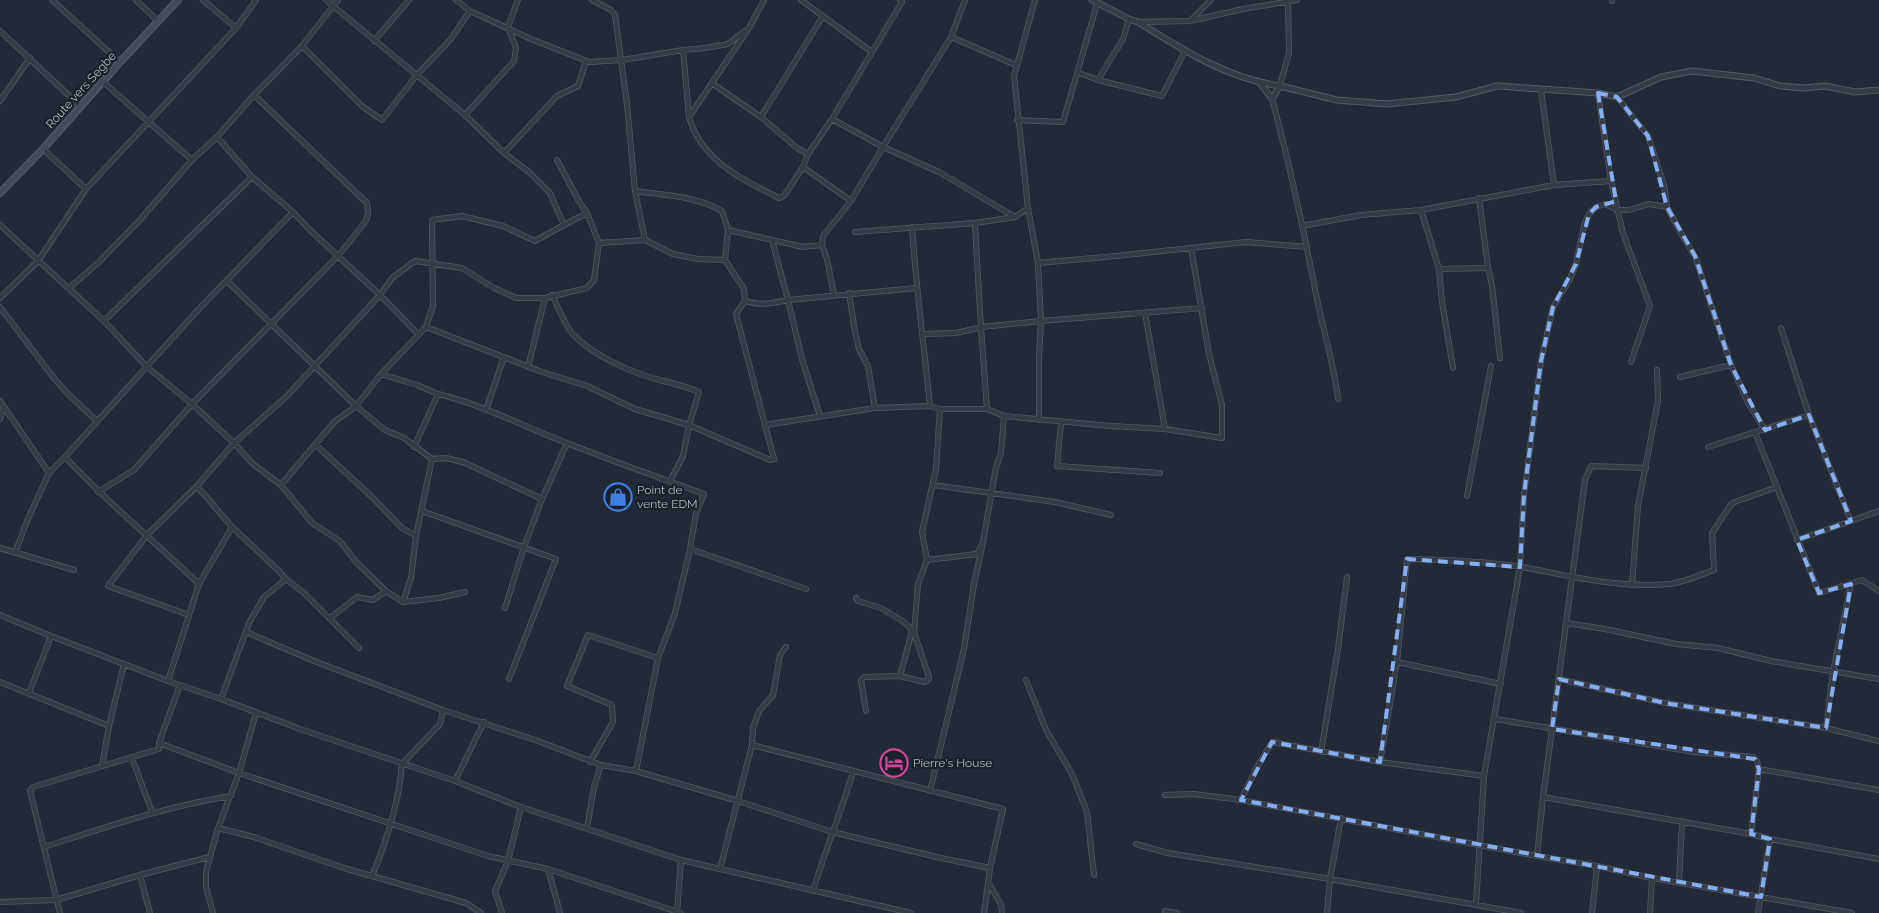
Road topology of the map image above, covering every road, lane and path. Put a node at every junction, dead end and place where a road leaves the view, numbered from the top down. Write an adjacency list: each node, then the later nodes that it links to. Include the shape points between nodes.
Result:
1 (52, 0): 42 (street)
2 (136, 0): 27 (street)
3 (178, 0): 27 (main road, Route vers Segbe)
4 (203, 0): 30 (street)
5 (256, 0): 30 (street)
6 (326, 0): 22 (street)
7 (338, 0): 22 (street)
8 (409, 0): 34 (street)
9 (456, 0): 23 (street)
10 (518, 0): 29 (street)
11 (592, 0): 40 (street, via 612,10 615,15)
12 (764, 0): 31 (street)
13 (801, 0): 24 (street)
14 (900, 0): 38 (street, via 902,2)
15 (965, 0): 33 (street)
16 (1035, 0): 43 (street)
17 (1092, 0): 21 (street)
18 (1211, 0): 26 (street)
19 (1297, 0): 20 (street)
20 (1288, 1): 26 (street); 50 (street, via 1289,53)
21 (1098, 4): 25 (street); 44 (street)
22 (334, 7): 34 (street); 35 (street)
23 (470, 11): 29 (street); 45 (street, via 450,40)
24 (823, 16): 38 (street); 61 (street)
25 (1129, 19): 28 (street); 46 (street, via 1123,39)
26 (1190, 21): 28 (street)
27 (158, 22): 42 (main road, Route vers Segbe)
28 (1138, 22): 37 (street)
29 (508, 27): 41 (street); 59 (street, via 516,48 514,61)
30 (236, 28): 64 (street)
31 (749, 28): 36 (street, via 728,44); 49 (street)
32 (0, 31): 39 (street)
33 (951, 37): 43 (street); 66 (street)
34 (374, 41): 45 (street)
35 (302, 46): 45 (street, via 362,106 382,120); 54 (street)
36 (683, 50): 40 (street); 60 (street)
37 (1185, 51): 46 (street, via 1162,96); 48 (street)
38 (872, 52): 62 (street)
39 (30, 58): 57 (street); 58 (street)
40 (622, 60): 41 (street); 77 (street)
41 (586, 61): 68 (street, via 578,86 557,96)
42 (120, 62): 47 (main road, Route vers Segbe)
43 (1016, 65): 63 (street)
44 (1079, 73): 46 (street); 63 (street, via 1063,122)
45 (416, 76): 59 (street)
46 (1098, 80)
47 (102, 81): 58 (main road, Route vers Segbe); 64 (street)
48 (1260, 83): 50 (street); 56 (street)
49 (713, 84): 60 (street); 61 (street)
50 (1280, 85): 51 (street, via 1337,100 1387,104 1456,96 1497,86); 56 (street)
51 (1541, 90): 53 (street); 75 (street)
52 (1879, 90): 55 (street, via 1855,92 1825,86 1780,86 1754,78 1692,71 1661,78)
53 (1598, 93): 55 (street); 74 (street)
54 (254, 95): 65 (street); 101 (street, via 367,202 366,222)
55 (1617, 97): 81 (street, via 1648,136 1664,185)
56 (1272, 99): 91 (street)
57 (0, 101)
58 (80, 106): 67 (main road, Route vers Segbe)
59 (465, 115): 68 (street)
60 (689, 117): 72 (street, via 698,140 724,168 779,198 784,196)
61 (762, 117): 69 (street)
62 (832, 119): 66 (street); 69 (street)
63 (1017, 120): 82 (street)
64 (149, 122): 70 (street); 76 (street)
65 (217, 137): 70 (street); 73 (street)
66 (884, 147): 80 (street); 87 (street, via 939,172)
67 (43, 148): 76 (street); 78 (main road, Route vers Segbe)
68 (504, 153): 90 (street, via 550,193)
69 (808, 154): 72 (street)
70 (192, 160): 109 (street, via 138,222)
71 (558, 160): 86 (street, via 580,204)
72 (804, 167): 80 (street)
73 (252, 177): 85 (street); 122 (street)
74 (1611, 181): 75 (street); 84 (street)
75 (1554, 185): 79 (street)
76 (86, 189): 103 (street)
77 (636, 191): 93 (street, via 689,198 714,206 722,211); 95 (street)
78 (0, 193)
79 (1479, 198): 83 (street); 106 (street)
80 (850, 201): 98 (street, via 823,236)
81 (1667, 207): 84 (street, via 1649,204); 133 (street, via 1695,256)
82 (1028, 208): 87 (street); 104 (street)
83 (1421, 210): 91 (street, via 1361,215); 107 (street)
84 (1618, 210): 132 (street, via 1623,234 1650,306); 198 (street, via 1605,204 1596,206 1589,214 1576,264 1553,306 1541,361 1524,495)
85 (293, 212): 101 (street); 108 (street)
86 (588, 213): 90 (street); 97 (street)
87 (1015, 217): 88 (street)
88 (975, 223): 92 (street); 126 (street)
89 (0, 225): 103 (street)
90 (564, 225): 105 (street, via 535,241 502,226 462,216 432,220)
91 (1302, 226): 99 (street)
92 (912, 227): 94 (street); 110 (street)
93 (728, 230): 96 (street); 102 (street)
94 (855, 232)
95 (645, 240): 97 (street); 102 (street, via 673,254)
96 (772, 240): 98 (street, via 803,247); 117 (street)
97 (600, 243): 113 (street, via 594,280 587,288)
98 (822, 245): 114 (street)
99 (1307, 247): 100 (street, via 1246,242); 143 (street)
100 (1191, 248): 104 (street); 120 (street)
101 (338, 256): 112 (street); 124 (street)
102 (725, 260): 118 (street, via 744,289)
103 (38, 261): 109 (street); 115 (street)
104 (1038, 263): 123 (street)
105 (432, 264): 112 (street, via 415,261 392,278); 116 (street, via 462,268 516,298); 125 (street, via 433,306)
106 (1488, 268): 107 (street); 131 (street)
107 (1440, 270): 138 (street)
108 (227, 281): 124 (street); 134 (street)
109 (69, 288): 122 (street)
110 (916, 288): 111 (street); 129 (street)
111 (849, 293): 114 (street); 149 (street, via 855,332 868,366)
112 (380, 295): 128 (street); 136 (street)
113 (552, 295): 116 (street); 161 (street, via 571,332 594,353 642,374 680,383 699,392)
114 (834, 295): 117 (street)
115 (0, 298)
116 (545, 298): 137 (street)
117 (788, 300): 118 (street, via 753,304); 154 (street)
118 (746, 301): 160 (street, via 736,314)
119 (0, 308): 158 (street, via 53,377)
120 (1202, 308): 121 (street); 162 (street, via 1222,405 1222,438)
121 (1145, 313): 123 (street); 162 (street)
122 (104, 321): 134 (street)
123 (1041, 321): 126 (street); 157 (street)
124 (271, 324): 136 (street); 145 (street)
125 (426, 327): 128 (street); 130 (street)
126 (982, 327): 129 (street, via 956,333); 151 (street)
127 (1781, 328): 153 (street)
128 (418, 334): 140 (street)
129 (923, 334): 147 (street)
130 (504, 357): 137 (street); 152 (street)
131 (1500, 358)
132 (1631, 362)
133 (1731, 365): 141 (street); 163 (street)
134 (146, 366): 145 (street); 158 (street)
135 (1491, 366): 182 (street)
136 (315, 367): 146 (street); 165 (street)
137 (528, 367): 161 (street)
138 (1453, 368)
139 (1657, 370): 172 (street, via 1658,401)
140 (381, 374): 142 (street); 146 (street)
141 (1680, 377)
142 (438, 394): 152 (street); 168 (street)
143 (1338, 400)
144 (0, 401): 148 (street)
145 (192, 404): 165 (street); 180 (street, via 134,470)
146 (356, 406): 167 (street, via 334,422); 168 (street, via 385,430 404,438)
147 (930, 406): 149 (street); 150 (street)
148 (4, 407): 156 (street); 173 (street)
149 (875, 408): 154 (street)
150 (940, 409): 151 (street); 177 (street)
151 (987, 409): 155 (street)
152 (486, 410): 166 (street)
153 (1809, 415): 163 (street); 187 (street)
154 (820, 416): 160 (street)
155 (1004, 416): 157 (street); 181 (street, via 1001,453)
156 (0, 419)
157 (1039, 420): 159 (street)
158 (97, 421): 170 (street)
159 (1061, 422): 162 (street); 174 (street, via 1057,466)
160 (765, 424): 161 (street, via 774,459 770,460)
161 (689, 425): 175 (street, via 684,456)
162 (1165, 429)
163 (1764, 430): 164 (street)
164 (1755, 432): 169 (street); 179 (street)
165 (234, 443): 176 (street, via 253,464); 178 (street)
166 (567, 443): 175 (street); 183 (street)
167 (316, 445): 176 (street); 190 (street, via 402,528)
168 (414, 447): 171 (street)
169 (1708, 447)
170 (65, 457): 173 (street); 180 (street)
171 (432, 459): 183 (street, via 462,462); 184 (street)
172 (1646, 468): 201 (street, via 1591,466 1585,480); 205 (street, via 1638,506)
173 (49, 473): 196 (street)
174 (1160, 473)
175 (670, 481): 195 (street, via 704,494 696,513)
176 (281, 485): 207 (street, via 312,523 340,541)
177 (933, 485): 181 (street); 197 (street, via 922,532)
178 (197, 486): 188 (street); 189 (street)
179 (1777, 487): 191 (street); 205 (street, via 1732,503 1712,534 1714,570 1672,584)
180 (98, 492): 189 (street)
181 (992, 494): 186 (street, via 1055,502); 192 (street)
182 (1467, 496)
183 (542, 499): 193 (street)
184 (422, 511): 190 (street); 193 (street)
185 (1879, 511): 187 (street)
186 (1111, 515)
187 (1851, 521): 191 (street)
188 (232, 528): 202 (street); 203 (street)
189 (147, 535): 203 (street); 214 (street, via 108,586)
190 (416, 536): 211 (street, via 411,578)
191 (1797, 540): 204 (street, via 1819,593)
192 (983, 542): 197 (street, via 977,554); 261 (street, via 964,649)
193 (524, 547): 212 (street); 227 (street, via 556,559)
194 (0, 548): 196 (street)
195 (690, 550): 206 (street); 222 (street, via 675,613)
196 (15, 553): 199 (street)
197 (927, 560): 217 (street, via 918,584)
198 (1520, 567): 201 (street); 223 (street, via 1407,559); 233 (street)
199 (74, 570)
200 (1347, 578): 248 (street)
201 (1572, 578): 205 (street); 216 (street)
202 (286, 579): 215 (street); 218 (street, via 264,598)
203 (199, 584): 214 (street)
204 (1851, 584): 208 (street, via 1862,580); 225 (street)
205 (1632, 585)
206 (806, 589)
207 (386, 591): 211 (street); 215 (street, via 372,600 357,597)
208 (1879, 591)
209 (465, 592): 211 (street)
210 (856, 598): 217 (street, via 881,608)
211 (403, 602)
212 (505, 608)
213 (0, 615): 219 (street)
214 (188, 615): 231 (street)
215 (330, 618): 221 (street)
216 (1566, 623): 225 (street, via 1676,644 1718,648); 228 (street)
217 (913, 631): 226 (street); 226 (street, via 929,677 924,682)
218 (246, 632): 236 (street); 237 (street)
219 (50, 636): 224 (street); 235 (street)
220 (786, 647): 247 (street, via 780,655 772,695 759,711 753,728)
221 (358, 648)
222 (658, 658): 250 (street, via 588,635 567,686 612,705 613,718); 256 (street)
223 (1397, 662): 233 (street); 251 (street)
224 (124, 664): 231 (street); 242 (street)
225 (1833, 672): 229 (street); 244 (street)
226 (900, 676): 238 (street, via 864,677 861,680)
227 (509, 679)
228 (1558, 679): 243 (street); 244 (street, via 1665,704)
229 (1879, 679)
230 (1026, 680): 291 (street, via 1047,732 1072,774 1088,812)
231 (168, 681): 234 (street)
232 (0, 682): 235 (street)
233 (1500, 684): 240 (street)
234 (180, 685): 236 (street); 245 (street)
235 (28, 692): 242 (street)
236 (221, 699): 239 (street)
237 (443, 710): 241 (street); 252 (street, via 440,724)
238 (866, 712)
239 (256, 713): 252 (street); 258 (street)
240 (1495, 719): 243 (street); 259 (street)
241 (484, 722): 250 (street); 260 (street)
242 (109, 726): 253 (street)
243 (1552, 728): 255 (street, via 1694,752 1753,757); 265 (street)
244 (1826, 728): 246 (street)
245 (159, 742): 249 (street, via 159,749); 258 (street)
246 (1879, 742)
247 (752, 746): 257 (street); 267 (street)
248 (1321, 752): 251 (street); 266 (street, via 1272,742)
249 (132, 758): 253 (street); 269 (street)
250 (590, 762): 254 (street)
251 (1380, 762): 259 (street)
252 (402, 764): 260 (street); 272 (street)
253 (102, 766): 280 (street, via 30,790)
254 (601, 766): 256 (street); 274 (street)
255 (1759, 769): 262 (street); 276 (street)
256 (636, 771): 267 (street)
257 (853, 772): 261 (street); 275 (street)
258 (239, 774): 264 (street); 272 (street)
259 (1484, 776): 279 (street)
260 (455, 781): 268 (street)
261 (930, 790): 287 (street, via 1003,809)
262 (1879, 790)
263 (1165, 794): 266 (street)
264 (231, 796): 269 (street); 273 (street)
265 (1543, 797): 271 (street); 281 (street)
266 (1241, 800): 270 (street)
267 (738, 801): 275 (street); 289 (street)
268 (521, 807): 274 (street); 284 (street)
269 (152, 812): 280 (street)
270 (1341, 818): 279 (street); 293 (street)
271 (1682, 822): 276 (street); 295 (street)
272 (392, 824): 284 (street); 292 (street)
273 (218, 828): 282 (street); 292 (street, via 254,836)
274 (587, 828): 285 (street)
275 (832, 832): 287 (street); 297 (street)
276 (1751, 834): 277 (street)
277 (1770, 839): 283 (street); 298 (street)
278 (1136, 844): 293 (street, via 1168,853)
279 (1480, 845): 281 (street); 301 (street)
280 (44, 847): 299 (street)
281 (1537, 856): 286 (street)
282 (209, 857): 290 (street); 304 (street, via 206,887)
283 (1879, 859)
284 (508, 860): 288 (street); 306 (street, via 496,891)
285 (680, 860): 289 (street); 308 (street)
286 (1597, 866): 294 (street); 316 (street)
287 (990, 868): 296 (street)
288 (548, 869): 307 (street); 308 (street)
289 (720, 869): 297 (street)
290 (140, 875): 299 (street); 303 (street)
291 (1094, 875)
292 (372, 876): 305 (street, via 466,903)
293 (1330, 878): 301 (street); 314 (street)
294 (1652, 878): 295 (street); 317 (street)
295 (1679, 882): 298 (street)
296 (989, 884): 310 (street); 311 (street, via 1001,904)
297 (813, 891): 309 (street)
298 (1761, 896): 318 (street); 319 (street)
299 (56, 900): 300 (street); 302 (street)
300 (0, 902)
301 (1476, 904): 315 (street)
302 (60, 913)
303 (150, 913)
304 (214, 913)
305 (481, 913)
306 (502, 913)
307 (560, 913)
308 (679, 913)
309 (911, 913)
310 (984, 913)
311 (1002, 913)
312 (1165, 913): 313 (street)
313 (1177, 913)
314 (1327, 913)
315 (1521, 913)
316 (1592, 913)
317 (1650, 913)
318 (1758, 913)
319 (1852, 913)

